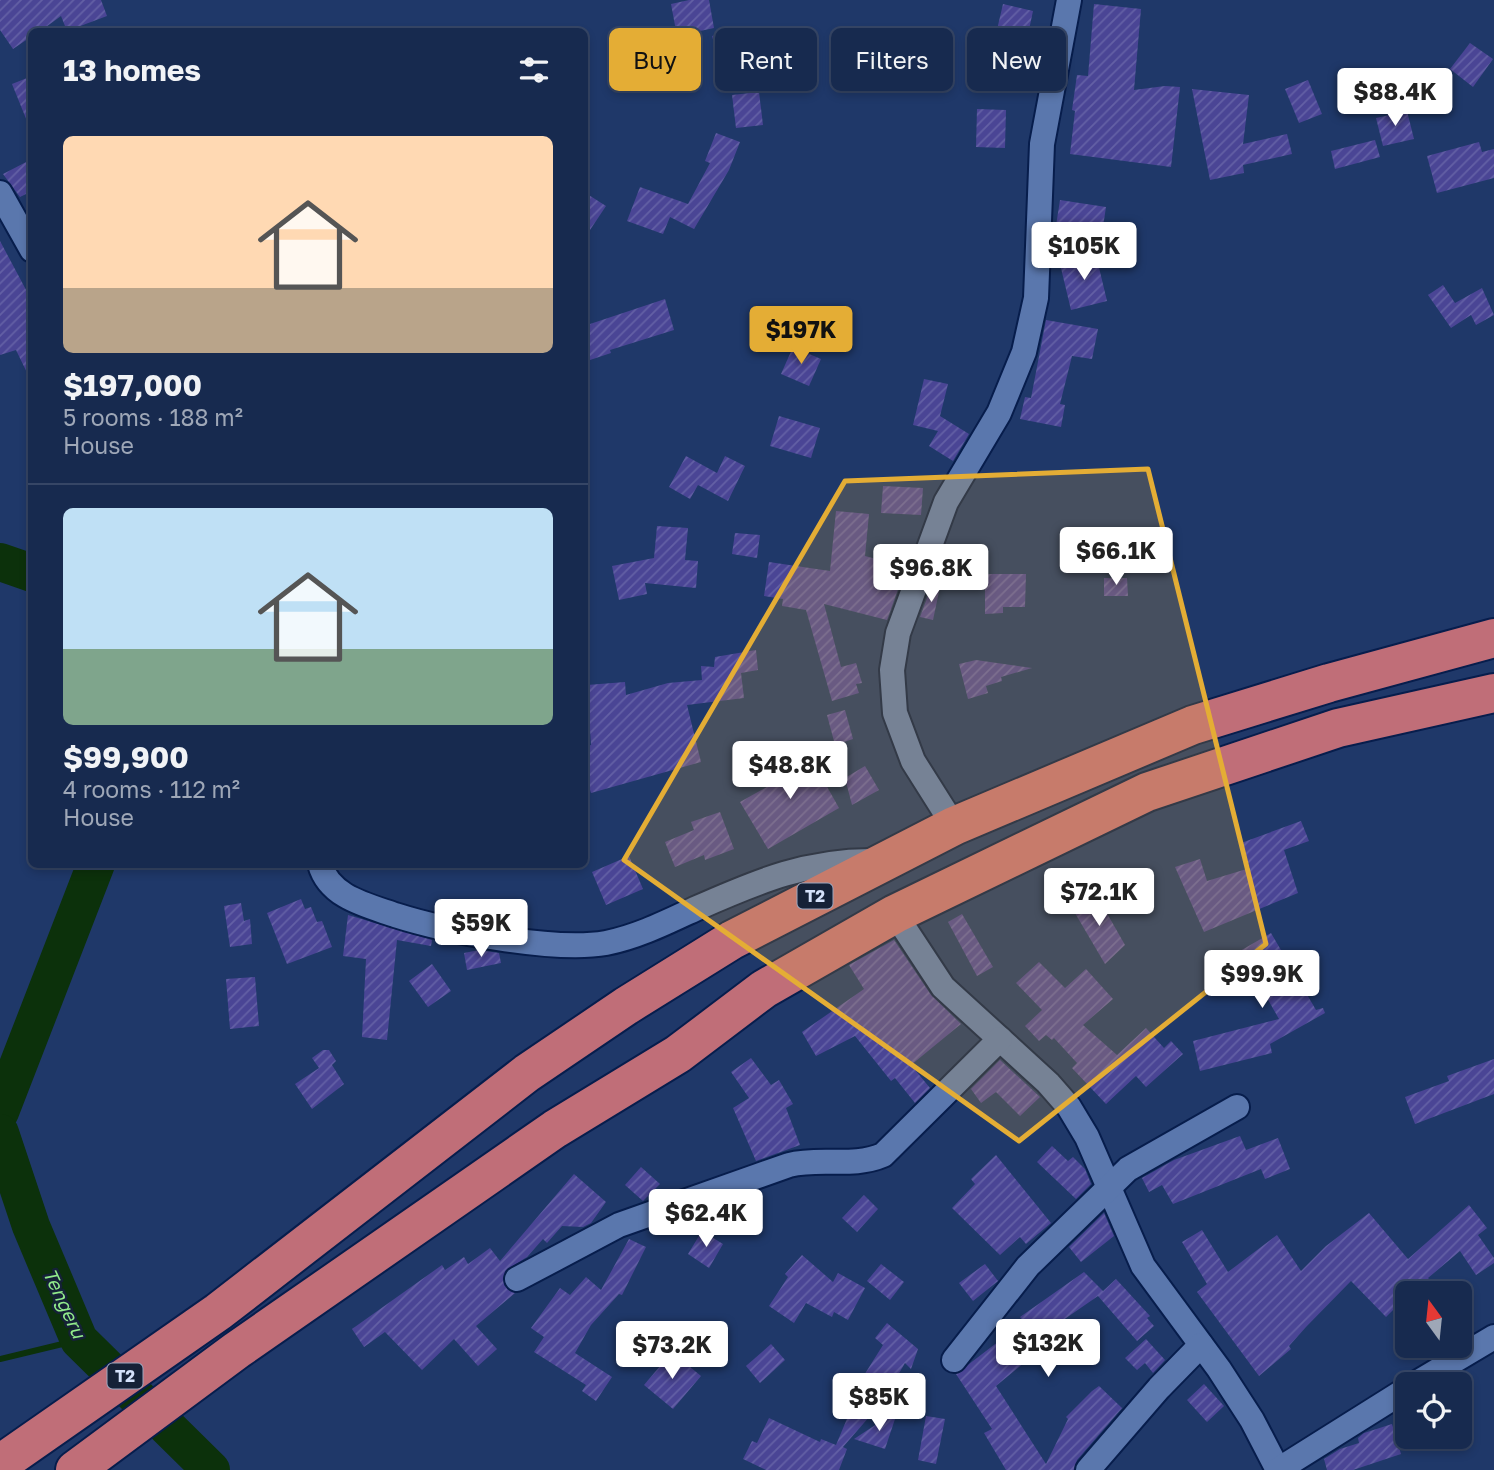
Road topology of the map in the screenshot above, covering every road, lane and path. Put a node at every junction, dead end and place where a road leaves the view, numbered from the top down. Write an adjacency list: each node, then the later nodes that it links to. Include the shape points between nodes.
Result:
1 (1069, 0): 6 (street, via 1042,144 1036,298 1024,352 999,413 946,502 898,633 892,670 895,713 914,761)
2 (0, 193): 3 (street)
3 (28, 243)
4 (1494, 638): 6 (highway, T2, via 1329,682 1193,725)
5 (1494, 693): 9 (highway, T2, via 1338,728 1147,792)
6 (954, 827): 7 (highway, T2)
7 (882, 861): 8 (street, via 842,860 805,867 742,888 630,937 571,945 430,926 341,894 326,882); 19 (highway, T2, via 732,940 527,1073 218,1312)
8 (321, 868)
9 (895, 914): 10 (street, via 943,987); 20 (highway, T2, via 764,989 678,1054 555,1129 237,1350)
10 (1000, 1039): 12 (street, via 1069,1107); 13 (street, via 883,1155 865,1161 789,1165 619,1226)
11 (1237, 1107): 12 (street, via 1128,1169)
12 (1109, 1188): 15 (street, via 1143,1266); 16 (street, via 1028,1265)
13 (517, 1279)
14 (1494, 1337): 17 (street)
15 (1201, 1345): 21 (street); 22 (street, via 1252,1420)
16 (954, 1360)
17 (1435, 1372)
18 (1395, 1397): 22 (street)
19 (0, 1464)
20 (75, 1470)
21 (1088, 1470)
22 (1278, 1470)

